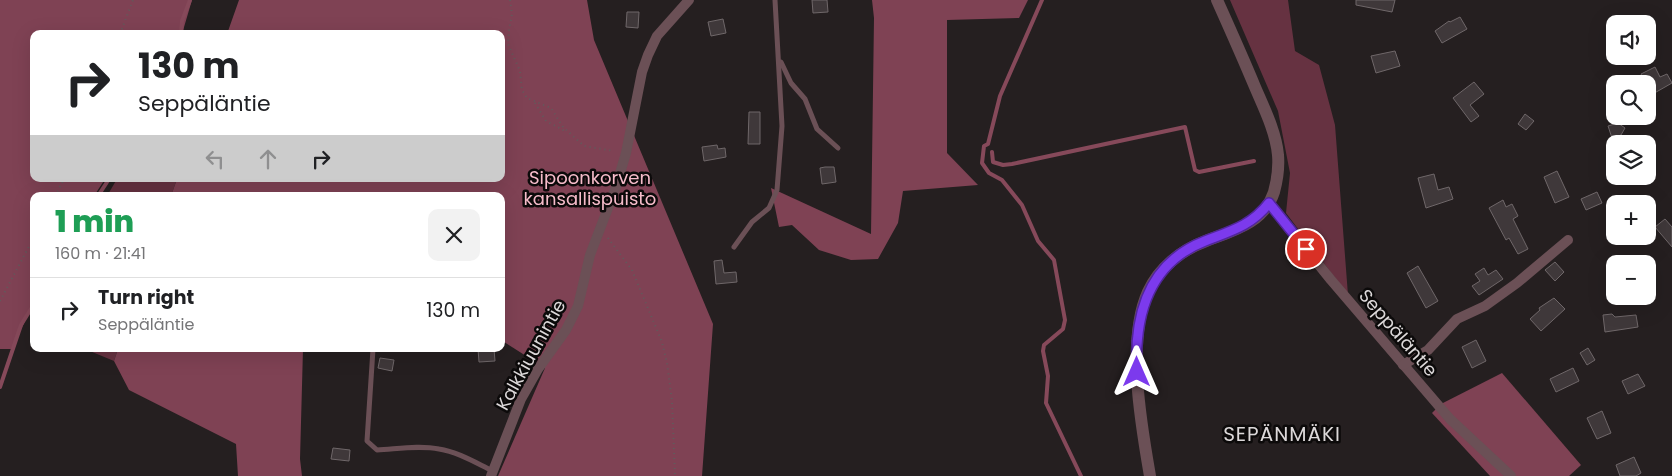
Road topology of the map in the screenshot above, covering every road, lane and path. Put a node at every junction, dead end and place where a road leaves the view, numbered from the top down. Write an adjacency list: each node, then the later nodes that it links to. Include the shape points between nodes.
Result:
1 (133, 0): 6 (path)
2 (510, 0): 8 (path, via 512,14 508,44 520,71 522,90)
3 (689, 0): 11 (street, Kalkkiuunintie, via 658,36 648,55)
4 (776, 0): 7 (lane)
5 (1217, 0): 12 (street, via 1267,115 1275,142 1277,172)
6 (122, 30)
7 (779, 54): 10 (lane, via 791,83 805,99 817,129); 16 (lane, via 782,126 777,190 769,208 752,222)
8 (535, 103): 9 (path, via 546,120); 9 (path, via 551,108)
9 (568, 132): 11 (path, via 584,146)
10 (838, 148)
11 (626, 153): 20 (street, Kalkkiuunintie, via 597,233 578,306 521,399)
12 (1269, 203): 19 (street, Seppäläntie); 22 (street, via 1253,220 1237,230 1176,256 1159,274 1148,293 1140,321 1136,357)
13 (606, 236): 21 (path, via 632,270 662,342 672,401)
14 (1568, 240): 19 (street, via 1518,283 1485,306 1457,319 1428,350)
15 (30, 245): 17 (path)
16 (734, 247)
17 (0, 301)
18 (373, 352): 20 (lane, via 367,441 370,445 377,450 440,449 460,455)
19 (1403, 365): 23 (street, Seppäläntie, via 1450,418)
20 (492, 474)
21 (675, 476)
22 (1150, 476)
23 (1511, 476)

